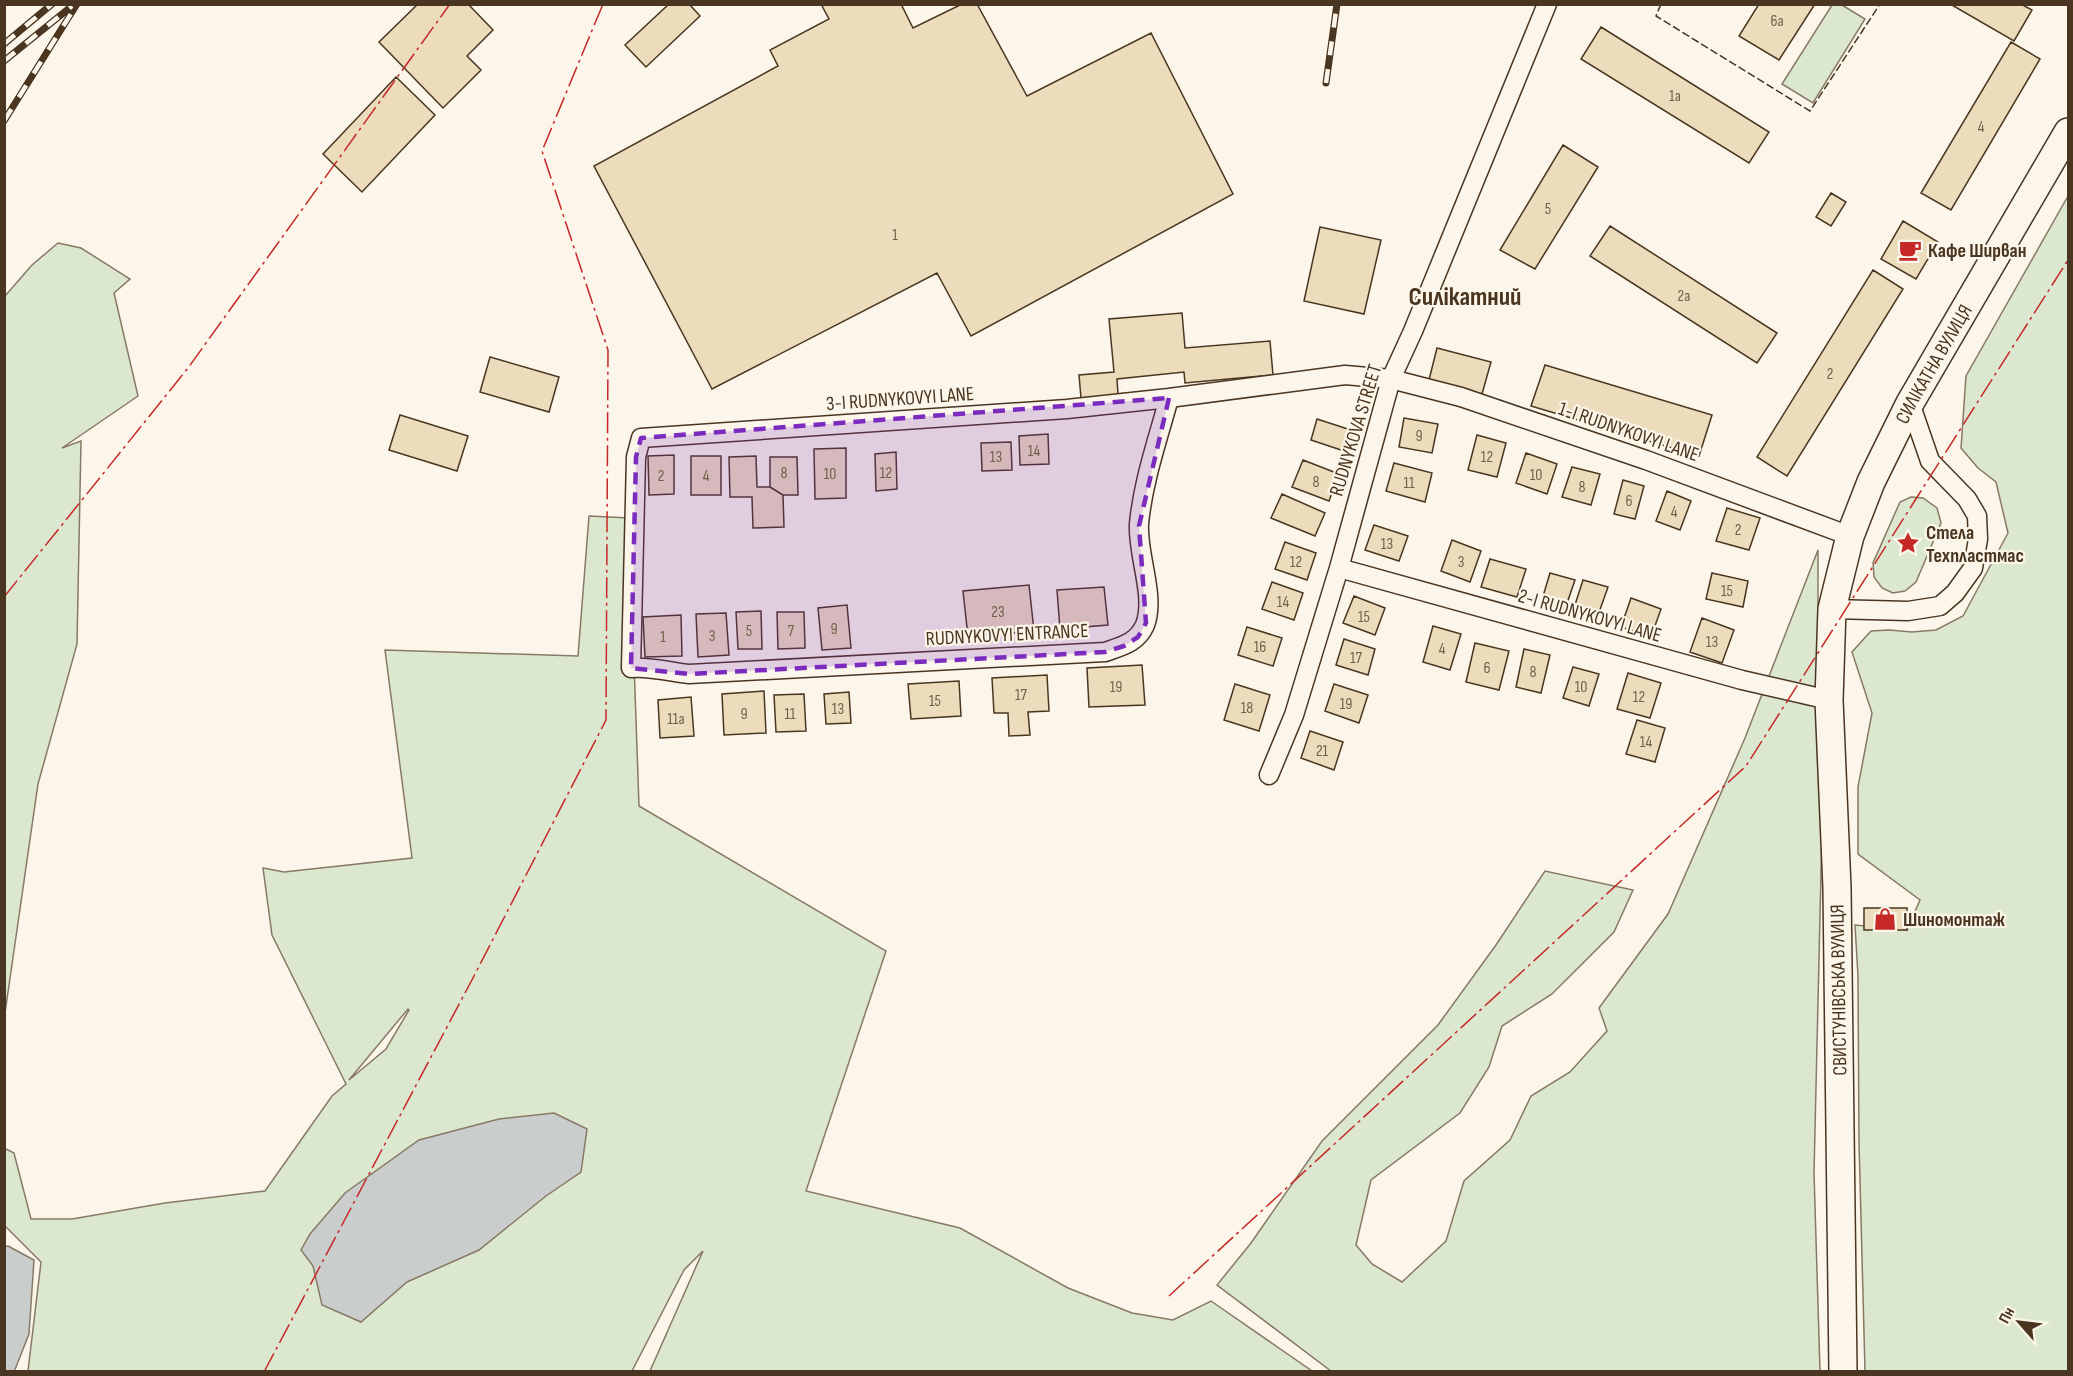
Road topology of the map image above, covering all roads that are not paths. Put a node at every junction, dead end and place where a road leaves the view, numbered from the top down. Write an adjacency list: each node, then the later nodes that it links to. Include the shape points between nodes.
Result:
1 (1547, 4): 3 (street, RUDNYKOVA STREET)
2 (2068, 132): 5 (main road, СИЛІКАТНА ВУЛИЦЯ)
3 (1391, 379): 4 (street, 3-I RUDNYKOVYI LANE, via 1345,375); 6 (street, 1-I RUDNYKOVYI LANE, via 1461,396); 7 (street, RUDNYKOVA STREET)
4 (1169, 398): 9 (street, RUDNYKOVYI ENTRANCE, via 1139,526 1148,606 1146,623 1138,638 1124,646 1105,652 689,674); 9 (street, 3-I RUDNYKOVYI LANE, via 1067,409 641,438 636,457)
5 (1910, 403): 6 (main road, СИЛІКАТНА ВУЛИЦЯ, via 1871,482); 8 (street, via 1930,461 1967,499 1977,516 1973,568 1940,606 1908,611)
6 (1850, 536): 8 (main road, СИЛІКАТНА ВУЛИЦЯ)
7 (1339, 568): 10 (street, 2-I RUDNYKOVYI LANE, via 1742,680); 11 (street, RUDNYKOVA STREET, via 1294,715)
8 (1832, 609): 10 (main road, СВИСТУНІВСЬКА ВУЛИЦЯ)
9 (631, 668)
10 (1829, 700): 12 (main road, СВИСТУНІВСЬКА ВУЛИЦЯ, via 1837,888)
11 (1269, 775)
12 (1843, 1371)

